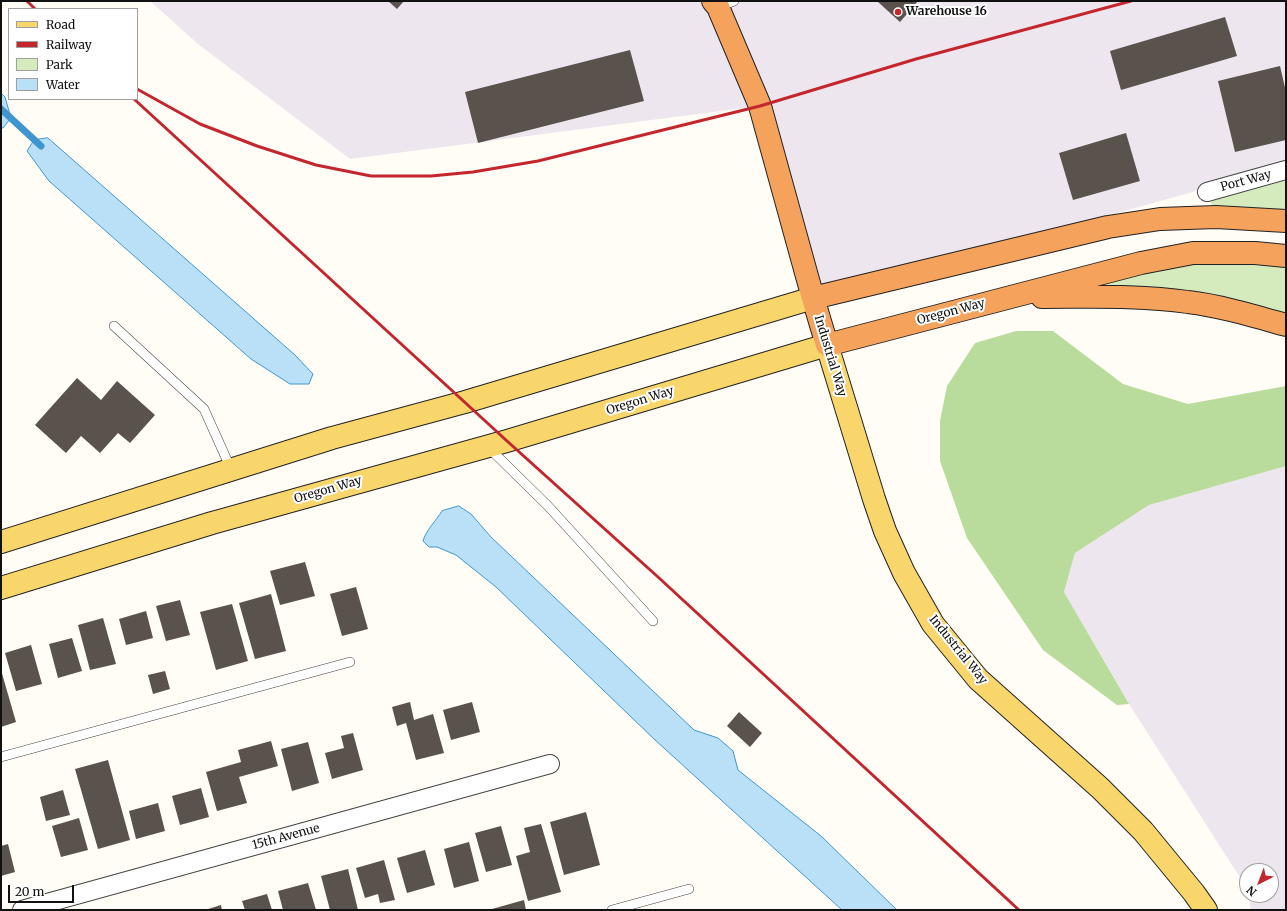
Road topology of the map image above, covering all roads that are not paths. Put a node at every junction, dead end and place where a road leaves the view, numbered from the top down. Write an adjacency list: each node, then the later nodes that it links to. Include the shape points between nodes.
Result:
1 (722, 3): 7 (highway, Industrial Way, via 760,106)
2 (1286, 170): 3 (street, Port Way)
3 (1207, 192)
4 (1286, 222): 7 (highway, via 1216,217 1160,219 1108,226)
5 (1286, 256): 6 (highway, Oregon Way, via 1194,253 1141,263)
6 (1013, 296): 8 (highway, via 1189,302); 10 (highway, Oregon Way)
7 (813, 298): 10 (highway, Industrial Way); 12 (main road)
8 (1286, 325)
9 (114, 326): 12 (lane, via 204,409)
10 (827, 345): 11 (main road, Oregon Way); 22 (main road, Industrial Way, via 885,531 904,573 933,624 978,679 1100,788 1143,831)
11 (487, 446): 14 (main road, Oregon Way, via 212,523); 15 (lane, via 548,506)
12 (231, 469): 13 (main road)
13 (1, 542)
14 (1, 588)
15 (653, 622)
16 (350, 662): 17 (lane)
17 (1, 757)
18 (550, 764): 20 (street, 15th Avenue)
19 (688, 889): 21 (lane)
20 (22, 910)
21 (612, 910)
22 (1206, 910)

